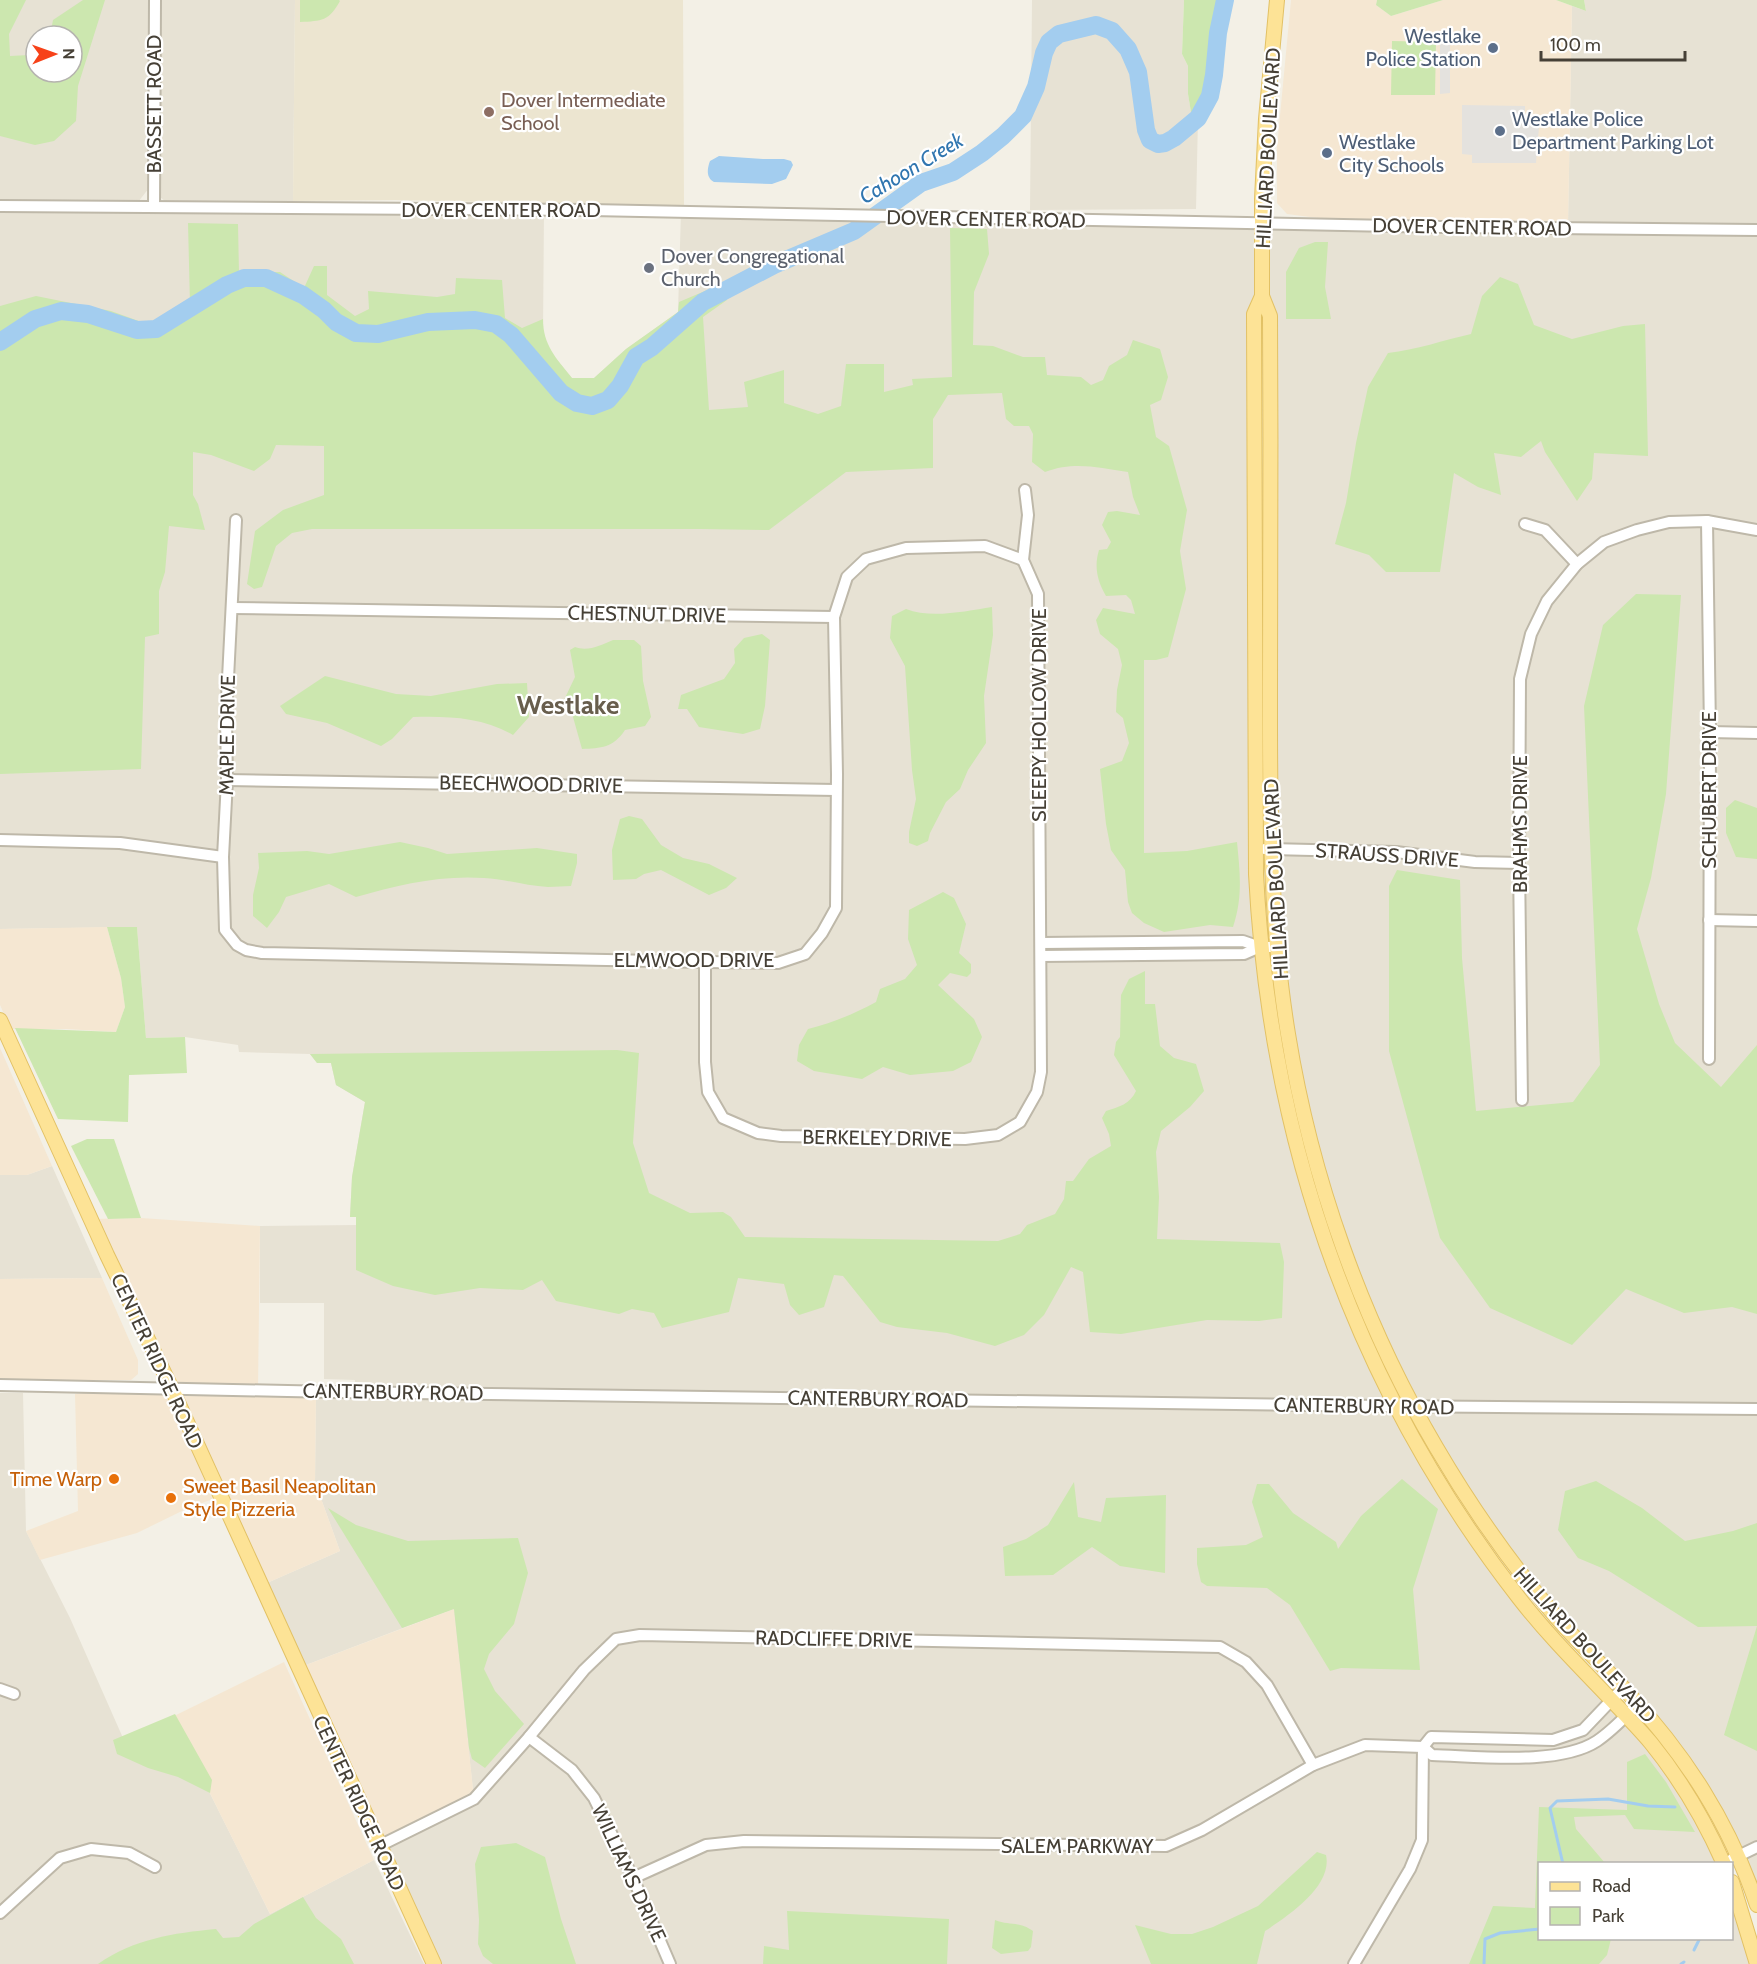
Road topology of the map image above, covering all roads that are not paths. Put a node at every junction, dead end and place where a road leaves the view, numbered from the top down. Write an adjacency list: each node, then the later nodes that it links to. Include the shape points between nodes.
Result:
1 (154, 0): 4 (street, BASSETT ROAD)
2 (1277, 0): 5 (main road, HILLIARD BOULEVARD, via 1265,129)
3 (0, 206): 4 (street, DOVER CENTER ROAD)
4 (154, 207): 5 (street, DOVER CENTER ROAD, via 580,210)
5 (1262, 223): 6 (street, DOVER CENTER ROAD); 7 (main road, HILLIARD BOULEVARD)
6 (1757, 230)
7 (1262, 296): 22 (main road, HILLIARD BOULEVARD, via 1254,314); 23 (main road, HILLIARD BOULEVARD, via 1270,316)
8 (1025, 490): 13 (street, via 1028,515)
9 (236, 520): 15 (street, MAPLE DRIVE)
10 (1707, 521): 12 (street, BRAHMS DRIVE); 14 (street, BRAHMS DRIVE, via 1669,522 1637,530 1604,542); 17 (street, SCHUBERT DRIVE)
11 (1525, 524): 14 (street, via 1545,530)
12 (1757, 530)
13 (1023, 560): 16 (street, via 985,546 906,548 866,559 847,577); 28 (street, SLEEPY HOLLOW DRIVE, via 1038,594)
14 (1577, 564): 25 (street, BRAHMS DRIVE, via 1547,602 1531,634 1521,679)
15 (232, 608): 16 (street, CHESTNUT DRIVE); 19 (street, MAPLE DRIVE)
16 (834, 616): 20 (street, ELMWOOD DRIVE)
17 (1710, 732): 18 (street); 26 (street, SCHUBERT DRIVE)
18 (1757, 733)
19 (226, 780): 20 (street, BEECHWOOD DRIVE); 24 (street, MAPLE DRIVE)
20 (836, 790): 33 (street, ELMWOOD DRIVE, via 836,908 822,933 805,954 778,963)
21 (0, 840): 24 (street, via 120,843)
22 (1255, 849): 23 (street, STRAUSS DRIVE); 30 (main road, HILLIARD BOULEVARD)
23 (1271, 849): 25 (street, STRAUSS DRIVE, via 1396,852 1475,862); 31 (main road, HILLIARD BOULEVARD)
24 (223, 857): 29 (street, MAPLE DRIVE, via 225,930)
25 (1519, 862): 36 (street, BRAHMS DRIVE)
26 (1708, 920): 27 (street); 35 (street, SCHUBERT DRIVE)
27 (1757, 921)
28 (1041, 943): 30 (street, via 1243,942); 32 (street, BERKELEY DRIVE)
29 (237, 945): 33 (street, ELMWOOD DRIVE, via 262,953)
30 (1260, 947): 31 (street); 32 (street, via 1244,954); 40 (main road, HILLIARD BOULEVARD, via 1279,1071 1307,1187 1363,1339)
31 (1277, 947): 39 (main road, HILLIARD BOULEVARD, via 1294,1068 1320,1173 1366,1305)
32 (1041, 956): 33 (street, BERKELEY DRIVE, via 1041,1071 1037,1092 1020,1122 998,1135 965,1139 782,1136 758,1133 723,1118 708,1092)
33 (705, 962)
34 (0, 1020): 38 (main road, CENTER RIDGE ROAD)
35 (1709, 1059)
36 (1522, 1100)
37 (0, 1385): 38 (street, CANTERBURY ROAD)
38 (171, 1387): 40 (street, CANTERBURY ROAD); 51 (main road, CENTER RIDGE ROAD)
39 (1414, 1406): 40 (street, CANTERBURY ROAD); 41 (street, CANTERBURY ROAD); 42 (main road, HILLIARD BOULEVARD, via 1452,1473 1507,1556 1558,1619)
40 (1396, 1407): 45 (main road, HILLIARD BOULEVARD, via 1464,1524 1552,1639)
41 (1757, 1409)
42 (1623, 1688): 45 (street, SALEM PARKWAY); 46 (main road, HILLIARD BOULEVARD)
43 (0, 1689): 44 (street)
44 (14, 1694)
45 (1611, 1700): 47 (main road, HILLIARD BOULEVARD); 49 (street, SALEM PARKWAY, via 1583,1730 1553,1740 1431,1737)
46 (1638, 1704): 47 (street); 53 (main road, HILLIARD BOULEVARD, via 1694,1774)
47 (1626, 1716): 49 (street, via 1596,1742 1549,1757 1432,1755); 54 (main road, HILLIARD BOULEVARD, via 1683,1787)
48 (529, 1737): 50 (street, RADCLIFFE DRIVE, via 584,1670 616,1639 640,1635 1220,1647 1246,1662 1267,1685); 51 (street, RADCLIFFE DRIVE, via 474,1799); 57 (street, WILLIAMS DRIVE, via 572,1770 594,1798)
49 (1423, 1747): 50 (street, SALEM PARKWAY, via 1365,1744); 63 (street, via 1422,1840 1410,1869)
50 (1313, 1765): 57 (street, SALEM PARKWAY, via 1202,1830 1166,1846 744,1841 706,1845)
51 (379, 1846): 61 (main road, CENTER RIDGE ROAD)
52 (1757, 1847): 53 (street)
53 (1738, 1856): 55 (street); 59 (main road, HILLIARD BOULEVARD)
54 (1724, 1862)
55 (1726, 1862)
56 (154, 1867): 60 (street, via 129,1853 91,1849 80,1852 60,1858)
57 (633, 1878): 62 (street, WILLIAMS DRIVE)
58 (1733, 1888): 64 (main road)
59 (1757, 1905)
60 (0, 1912)
61 (434, 1964)
62 (670, 1964)
63 (1354, 1964)
64 (1757, 1964)

